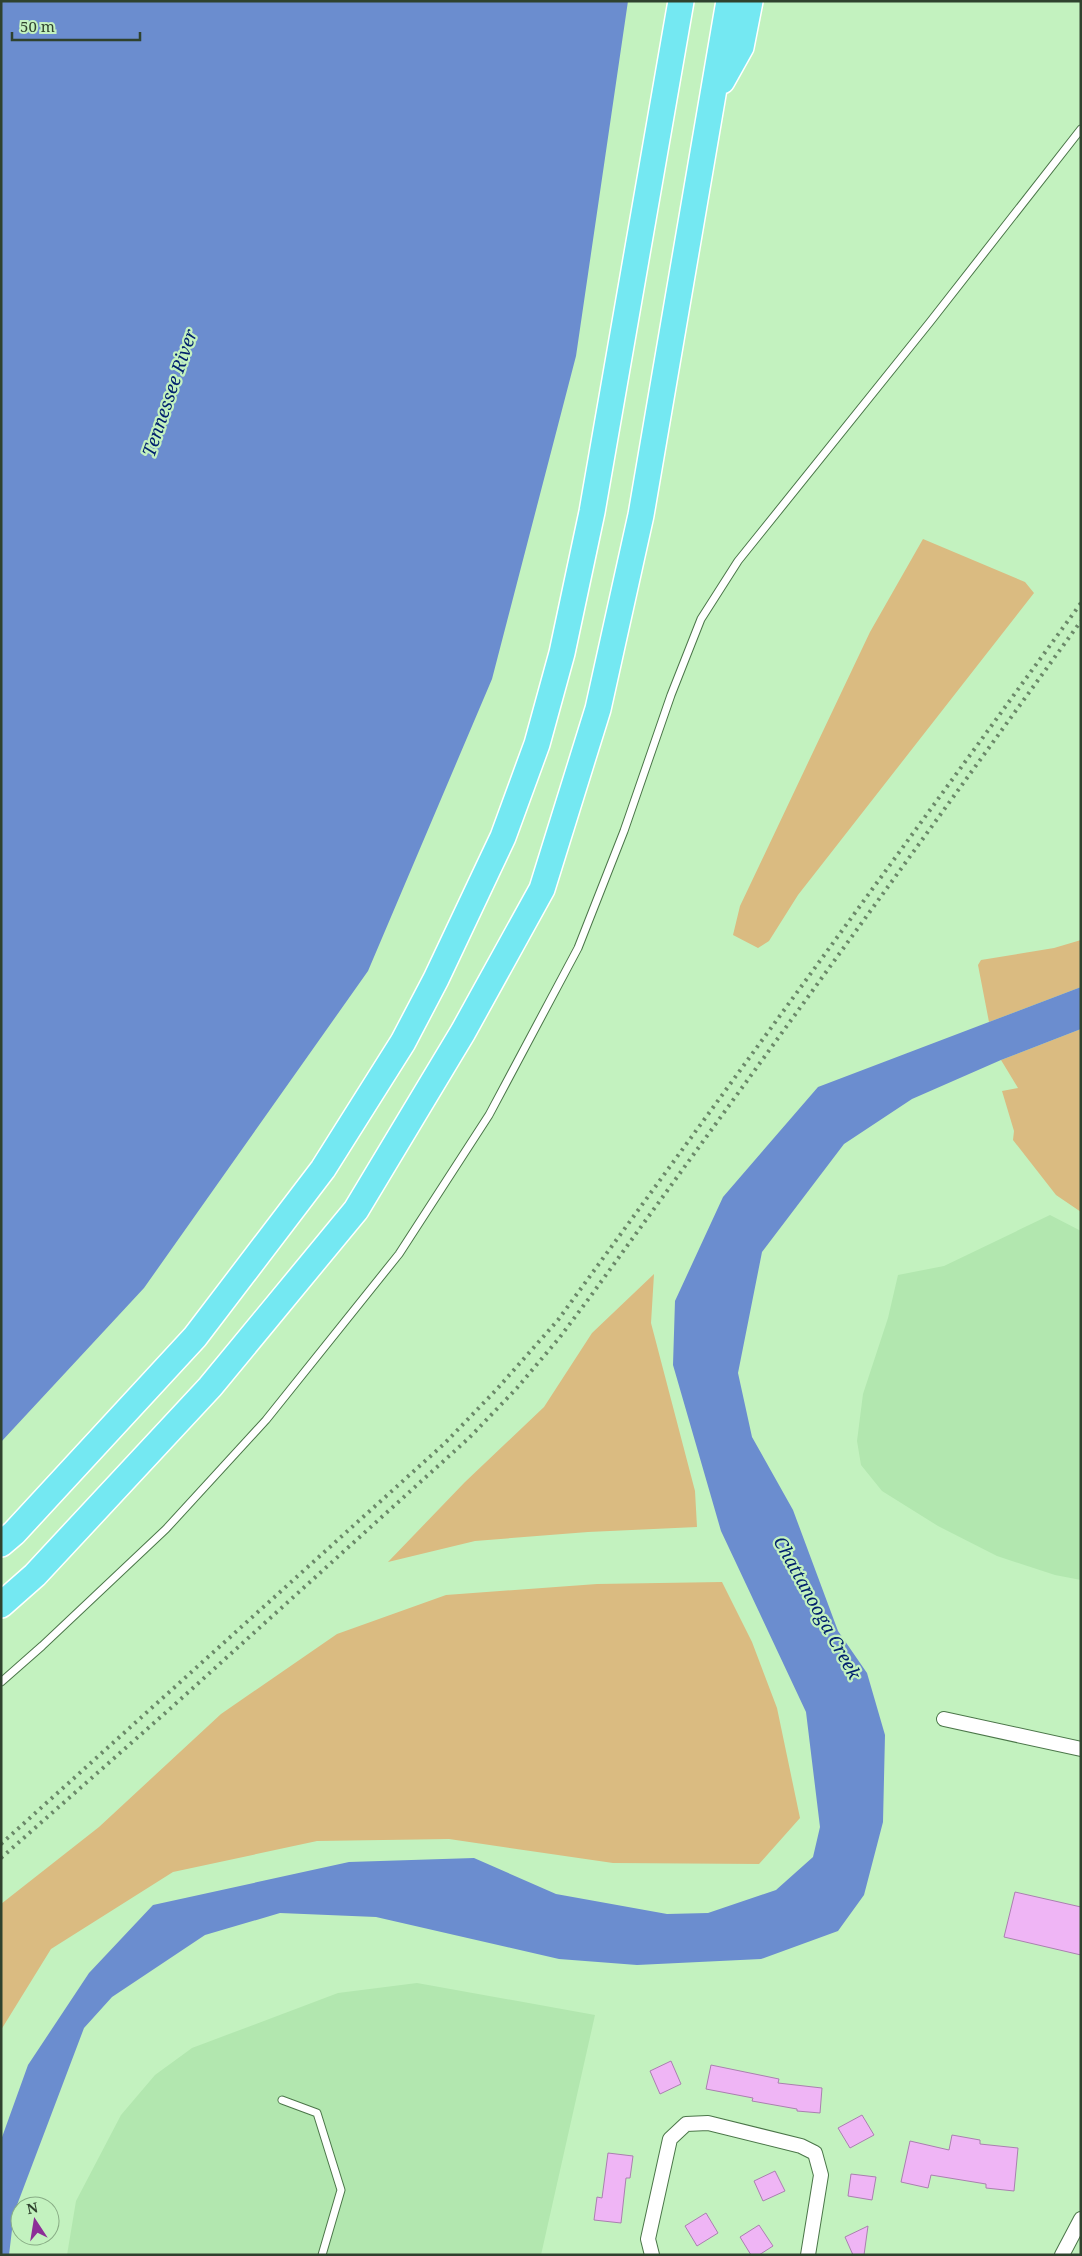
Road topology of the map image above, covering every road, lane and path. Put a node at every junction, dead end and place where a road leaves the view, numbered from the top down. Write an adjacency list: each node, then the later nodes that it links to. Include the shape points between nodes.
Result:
1 (681, 1): 6 (highway, via 592,512 562,653 537,744 503,837 404,1042 323,1169 195,1337)
2 (729, 1): 4 (highway)
3 (750, 1): 4 (highway, via 741,47)
4 (712, 99): 7 (highway, via 641,515 598,708 542,889 463,1032 356,1210 210,1387 36,1575)
5 (1081, 129): 8 (lane, via 738,560 701,619 578,948 489,1115 399,1254 266,1420 166,1529)
6 (1, 1544)
7 (1, 1605)
8 (1, 1682)
9 (944, 1719): 10 (street)
10 (1081, 1749)
11 (282, 2100): 13 (lane, via 317,2113 341,2190)
12 (1081, 2219): 16 (street)
13 (322, 2255)
14 (652, 2255): 15 (street, via 648,2239 670,2139 686,2124 708,2122 801,2146 815,2153 821,2175)
15 (808, 2255)
16 (1062, 2255)

